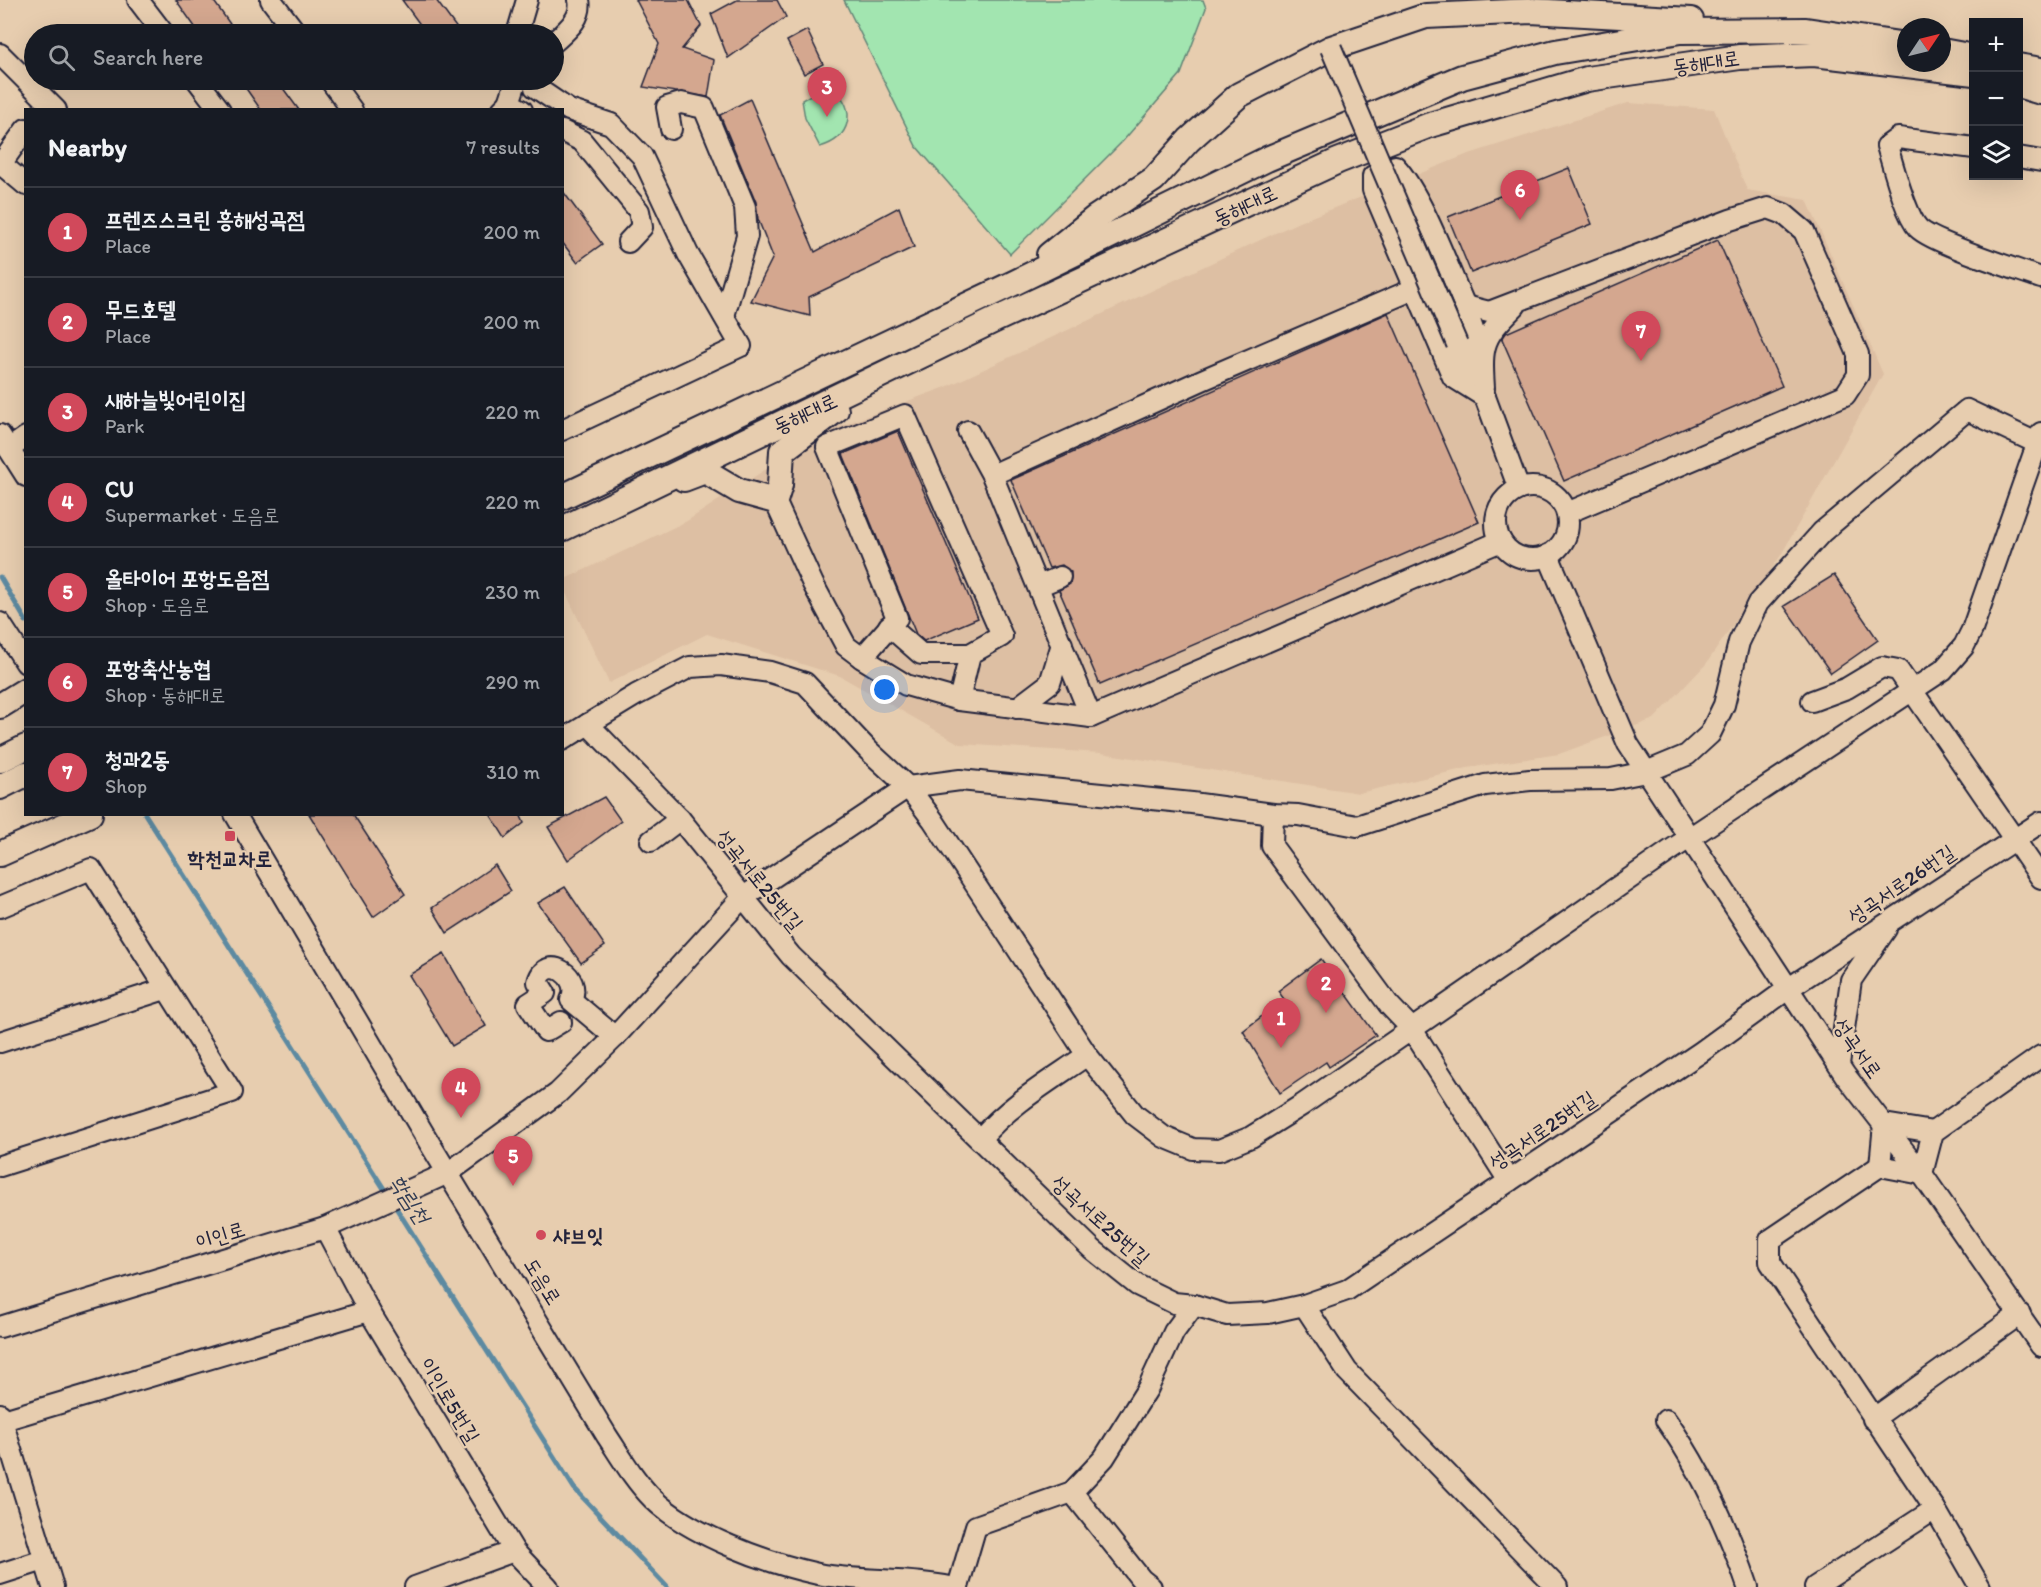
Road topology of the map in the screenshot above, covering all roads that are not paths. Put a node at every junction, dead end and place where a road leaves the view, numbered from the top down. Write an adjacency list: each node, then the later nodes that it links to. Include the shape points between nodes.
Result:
1 (138, 0): 5 (street)
2 (272, 0): 6 (street)
3 (579, 0): 9 (street, via 581,8)
4 (520, 2): 7 (street)
5 (156, 24)
6 (290, 24)
7 (518, 24)
8 (1806, 30): 10 (main road); 11 (main road, via 1531,11 1426,16); 44 (main road, via 1680,31 1556,52 1462,77 1267,159)
9 (564, 33)
10 (1897, 44)
11 (1332, 48): 44 (main road, via 1239,95 1189,140 1154,179 1095,218); 51 (street, bridge, via 1457,344)
12 (1951, 53): 14 (main road)
13 (0, 54): 18 (street)
14 (1969, 56)
15 (2023, 67): 16 (main road)
16 (2041, 70)
17 (1969, 72): 50 (main road, 동해대로, via 1814,54 1740,57 1587,79 1430,124 1338,161)
18 (24, 81)
19 (2023, 81): 20 (main road)
20 (2041, 84)
21 (2023, 87): 27 (main road)
22 (33, 90): 28 (street)
23 (205, 90): 30 (street)
24 (337, 90): 31 (street)
25 (514, 90): 29 (street)
26 (539, 90): 48 (street, via 569,110 611,124 642,156 688,254)
27 (2041, 92)
28 (47, 106)
29 (511, 107)
30 (218, 108)
31 (351, 108)
32 (671, 129): 48 (street, via 667,107 681,103 704,108 745,207 747,236)
33 (24, 132): 38 (street)
34 (564, 132): 42 (street, via 582,141 639,211 642,227)
35 (1969, 147): 43 (street, via 1898,138 1887,146 1900,190 1917,227 1941,241)
36 (2023, 157): 37 (street)
37 (2041, 161)
38 (1, 165): 41 (street)
39 (1395, 166): 47 (street, via 1416,198)
40 (1373, 176): 45 (street, via 1373,190)
41 (24, 183)
42 (628, 242)
43 (2041, 278)
44 (1014, 283): 57 (main road)
45 (1414, 289): 51 (street, via 1453,377); 59 (street)
46 (1521, 300): 47 (street, via 1489,312); 49 (street, via 1494,327); 65 (street, via 1768,208 1784,214 1804,231 1858,354 1858,375 1845,395)
47 (1465, 306): 49 (street)
48 (724, 316): 52 (street, via 741,346)
49 (1481, 353): 51 (street)
50 (885, 375): 63 (main road, via 782,451); 64 (main road, 동해대로)
51 (1485, 397): 61 (street)
52 (564, 429)
53 (968, 431): 59 (street)
54 (24, 438): 56 (street)
55 (2040, 440): 80 (street, via 1964,646 1943,670); 91 (street, via 1967,410 1943,428 1822,532 1770,589 1758,603 1739,642 1724,705 1710,734 1687,754)
56 (4, 442): 58 (street)
57 (629, 466): 60 (main road); 62 (main road)
58 (24, 473)
59 (992, 475): 71 (street)
60 (564, 482)
61 (1518, 489): 65 (street, via 1530,486 1554,493); 68 (street, via 1500,505 1496,530)
62 (564, 496)
63 (775, 501): 64 (main road, via 739,491 705,471); 76 (street, via 846,646)
64 (607, 509): 66 (main road, 동해대로); 67 (main road)
65 (1567, 513): 69 (street, via 1566,538)
66 (564, 528)
67 (564, 535)
68 (1501, 541): 69 (street, via 1517,556 1538,559); 86 (street)
69 (1548, 555): 91 (street, 성곡서로, via 1628,744)
70 (1060, 577): 71 (street)
71 (1038, 586): 74 (street)
72 (0, 623): 77 (street)
73 (889, 626): 75 (street, via 921,654); 75 (street, via 897,618 827,447 905,415 1002,636); 76 (street)
74 (1062, 644): 85 (street, via 1050,683); 86 (street)
75 (970, 654): 82 (street)
76 (862, 658): 82 (street, via 906,685)
77 (24, 660)
78 (24, 689): 81 (street)
79 (24, 689): 84 (main road)
80 (1912, 690): 83 (street, via 1898,670 1882,667 1847,688); 100 (street); 101 (street)
81 (0, 697)
82 (959, 700): 85 (street)
83 (1812, 701)
84 (0, 706)
85 (1017, 708): 86 (street)
86 (1091, 717)
87 (588, 724): 88 (street); 94 (street, via 690,667 721,665 770,672 805,683); 98 (street, 성곡서로25번길)
88 (564, 739)
89 (24, 748): 90 (main road)
90 (0, 760)
91 (1646, 772): 95 (street, via 1611,779 1485,785 1357,826); 100 (street, 성곡서로)
92 (24, 775): 93 (main road)
93 (0, 787)
94 (908, 787): 95 (street, via 960,780); 105 (street, 이인로); 116 (street)
95 (1273, 814): 113 (street, via 1272,846 1389,1005)
96 (86, 816): 103 (main road)
97 (236, 816): 124 (street, 도음로)
98 (680, 819): 102 (street); 105 (street, 성곡서로25번길)
99 (2041, 822): 101 (street, 성곡서로26번길)
100 (1690, 837): 108 (street, 성곡서로); 113 (street)
101 (2014, 838): 104 (street); 107 (street, 성곡서로26번길)
102 (651, 841)
103 (0, 854)
104 (2041, 878)
105 (742, 898): 114 (street, 이인로); 121 (street, 성곡서로25번길, via 791,956 853,1019)
106 (0, 907): 109 (street, via 91,869)
107 (1895, 917): 108 (street, 성곡서로26번길); 118 (street, via 1851,980)
108 (1789, 988): 118 (street, 성곡서로); 126 (street, 성곡서로25번길, via 1701,1052)
109 (165, 989): 115 (street); 123 (street, via 232,1092)
110 (545, 993): 111 (street, via 560,1004); 111 (street, via 538,982 540,975 555,967 573,983); 112 (street, via 528,1004 546,1031)
111 (571, 1000): 114 (street)
112 (561, 1022)
113 (1411, 1028): 116 (street, via 1302,1105 1251,1137 1219,1150 1194,1149 1164,1137 1135,1115); 126 (street)
114 (615, 1037): 124 (street, 이인로, via 558,1093)
115 (0, 1042)
116 (1087, 1055): 121 (street, via 1026,1097)
117 (2041, 1056): 120 (street)
118 (1839, 1064): 119 (street, 성곡서로)
119 (1884, 1124): 120 (street); 122 (street); 125 (street, 성곡서로)
120 (1933, 1132): 125 (street)
121 (980, 1139): 128 (street, 성곡서로25번길, via 1092,1249 1137,1285 1174,1303)
122 (1880, 1166): 125 (street); 135 (street, via 1770,1240 1770,1262)
123 (0, 1167)
124 (448, 1173): 127 (street, 이인로); 146 (street, 도음로, via 607,1436 653,1500 732,1548 819,1574 922,1581)
125 (1922, 1174): 131 (street, 성곡서로)
126 (1509, 1180): 129 (street, 성곡서로25번길, via 1347,1290)
127 (325, 1228): 130 (street, 이인로5번길); 132 (street, 이인로)
128 (1194, 1305): 129 (street, 성곡서로25번길, via 1227,1315 1268,1313); 137 (street, via 1174,1332 1148,1388 1104,1458)
129 (1304, 1305): 148 (street, via 1347,1371)
130 (369, 1311): 134 (street); 139 (street, 이인로5번길)
131 (2019, 1314): 133 (street, 성곡서로); 135 (street)
132 (0, 1328)
133 (2041, 1346)
134 (1, 1418): 140 (street)
135 (1873, 1419): 138 (street)
136 (1666, 1420): 149 (street, via 1690,1454 1734,1546)
137 (1072, 1492): 142 (street); 147 (street, via 976,1526)
138 (1935, 1509): 150 (street); 151 (street)
139 (514, 1551): 144 (street); 145 (street, 이인로5번길)
140 (44, 1560): 141 (street); 143 (street)
141 (0, 1574)
142 (1142, 1584)
143 (53, 1587)
144 (415, 1587)
145 (548, 1587)
146 (950, 1587)
147 (958, 1587)
148 (1557, 1587)
149 (1748, 1587)
150 (1815, 1587)
151 (1980, 1587)

